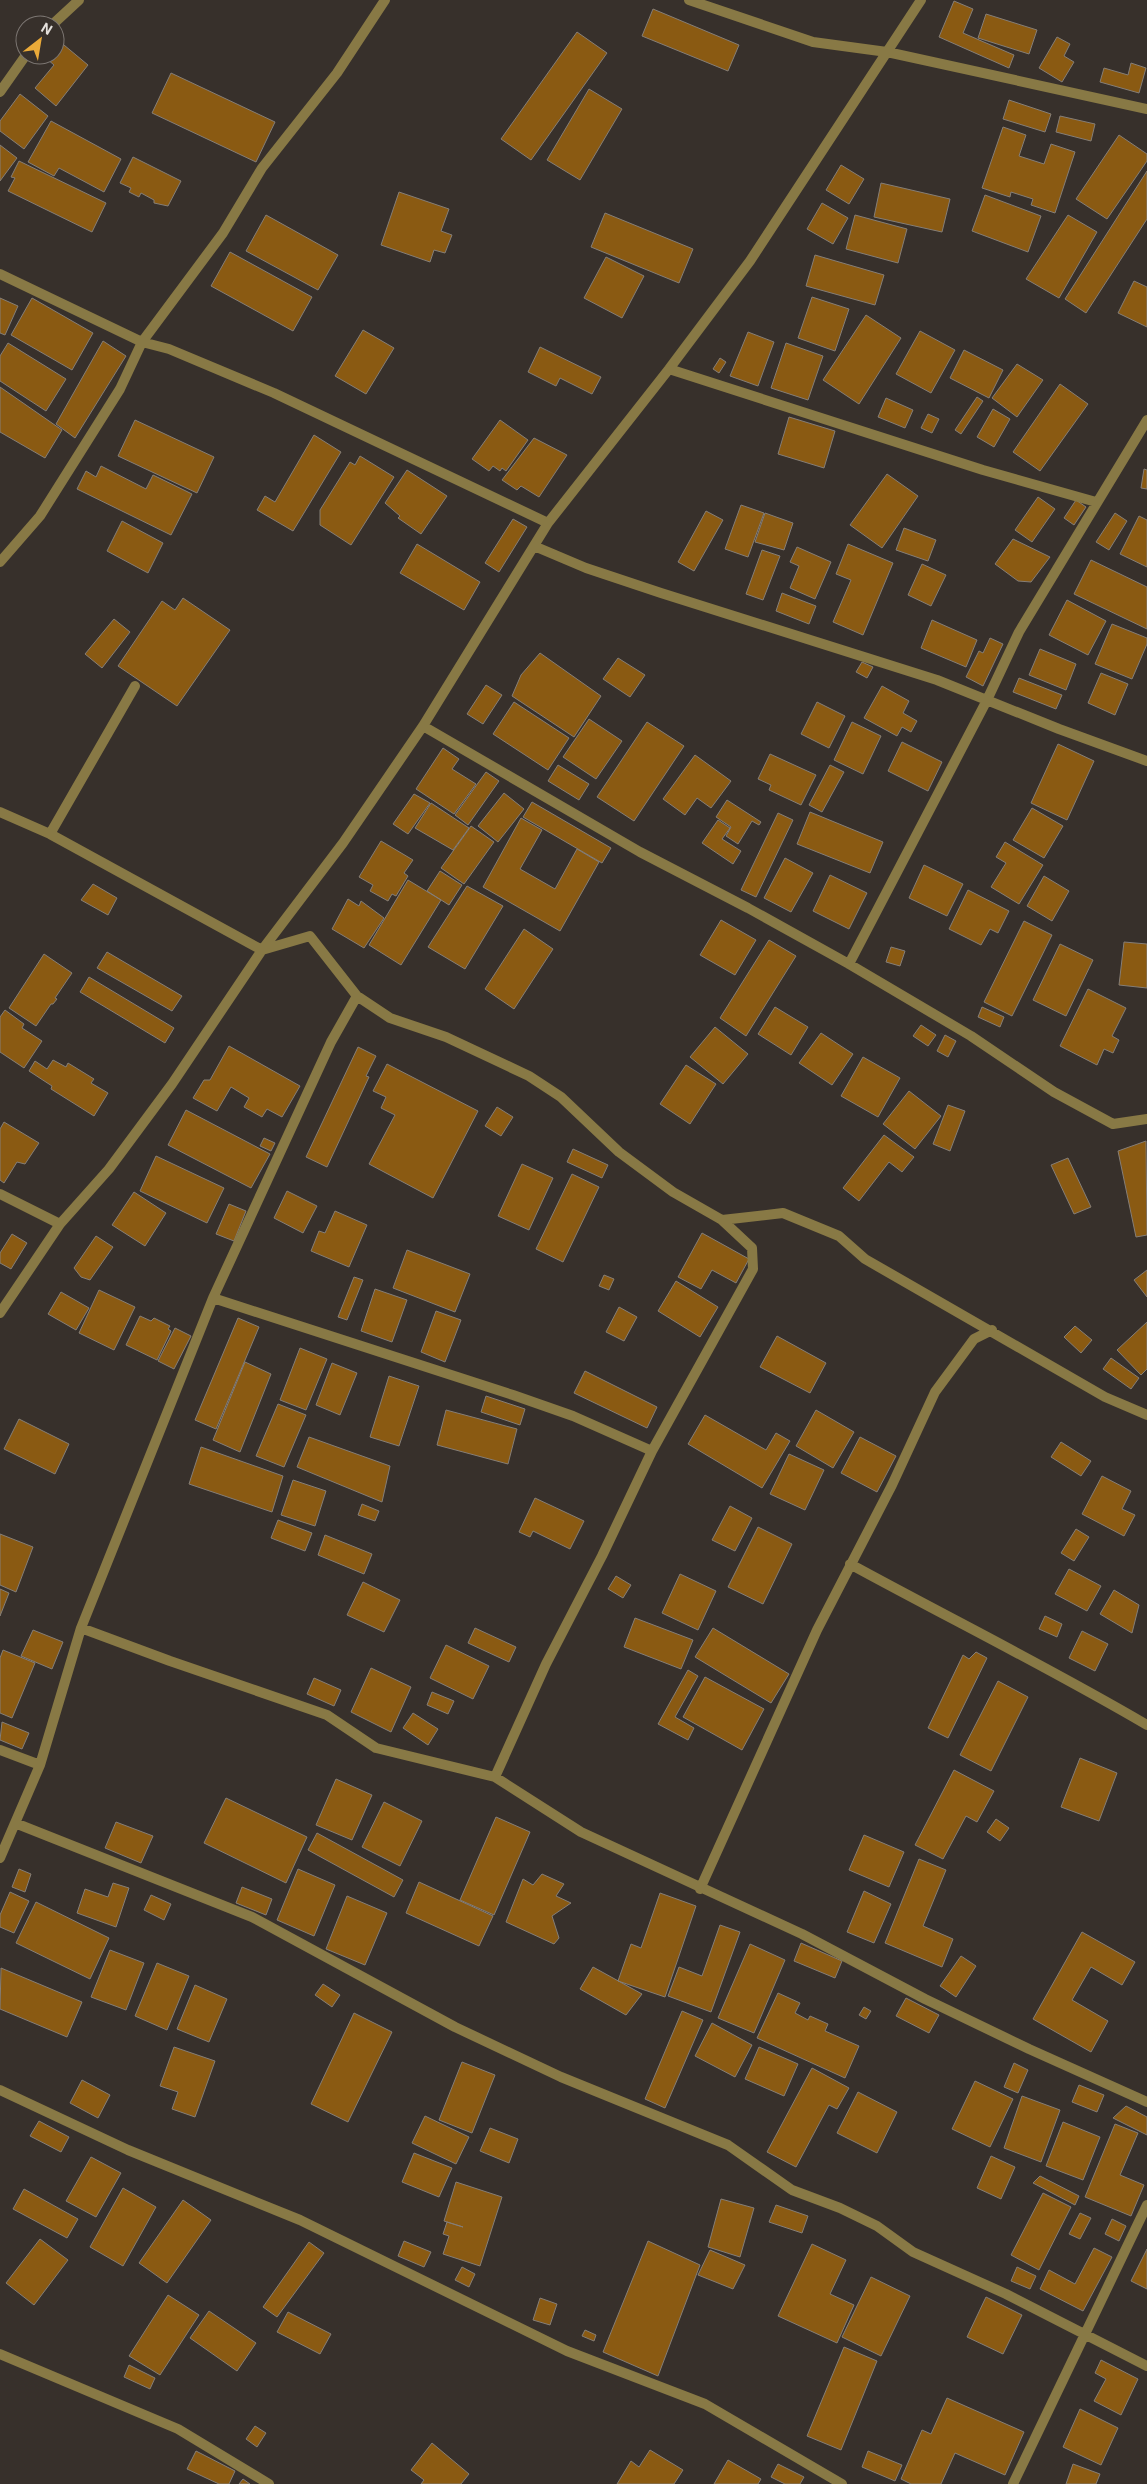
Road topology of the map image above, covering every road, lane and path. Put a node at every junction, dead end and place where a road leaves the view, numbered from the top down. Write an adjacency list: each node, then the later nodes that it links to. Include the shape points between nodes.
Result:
1 (78, 0): 5 (street)
2 (386, 0): 11 (street, via 337,73 262,168 223,232)
3 (689, 0): 6 (street, via 813,42)
4 (921, 0): 6 (street)
5 (62, 15)
6 (887, 52): 9 (street); 12 (street, via 750,261)
7 (19, 65): 8 (street)
8 (0, 92)
9 (1147, 109)
10 (0, 274): 11 (street)
11 (142, 342): 15 (street, via 169,349 274,393); 17 (street, via 120,389 40,516)
12 (668, 370): 14 (street, via 983,470); 15 (street)
13 (1147, 420): 14 (street)
14 (1096, 502): 19 (street, via 1020,632)
15 (548, 523): 16 (street)
16 (534, 546): 19 (street, via 586,568 756,624 876,659); 20 (street)
17 (0, 562)
18 (135, 686): 23 (street)
19 (987, 700): 21 (street); 25 (street)
20 (424, 726): 24 (street, via 343,843); 25 (street, via 640,852)
21 (1147, 761)
22 (0, 812): 23 (street)
23 (50, 834): 24 (street)
24 (262, 950): 26 (street, via 310,936); 30 (street, via 172,1084 109,1169)
25 (849, 964): 27 (street, via 972,1036 1054,1092 1113,1124)
26 (357, 996): 29 (street, via 390,1018 446,1037 529,1076 561,1097 619,1152 673,1192); 31 (street, via 330,1042)
27 (1147, 1119)
28 (0, 1194): 30 (street)
29 (722, 1220): 33 (street, via 782,1213 839,1236 865,1258); 35 (street, via 752,1248 753,1269)
30 (60, 1224): 32 (street)
31 (213, 1298): 35 (street, via 513,1395 573,1416); 37 (street)
32 (0, 1312)
33 (992, 1330): 34 (street, via 1106,1397); 36 (street, via 974,1339 935,1392 892,1485)
34 (1147, 1415)
35 (652, 1451): 41 (street, via 546,1664)
36 (850, 1564): 38 (street, via 1072,1681); 44 (street)
37 (81, 1628): 40 (street); 41 (street, via 327,1715 376,1748)
38 (1147, 1725)
39 (0, 1750): 40 (street)
40 (40, 1765): 42 (street)
41 (495, 1777): 44 (street, via 581,1832)
42 (15, 1823): 43 (street); 48 (street, via 252,1917 455,2027 561,2077 728,2145 792,2190 877,2226 913,2252 1006,2294)
43 (0, 1858)
44 (700, 1889): 46 (street, via 802,1934 1029,2050)
45 (0, 2090): 52 (street, via 128,2150 300,2220 568,2351 705,2404)
46 (1147, 2102)
47 (1147, 2205): 48 (street)
48 (1083, 2334): 50 (street); 53 (street)
49 (0, 2354): 51 (street, via 178,2429)
50 (1147, 2366)
51 (269, 2484)
52 (842, 2484)
53 (1013, 2484)

